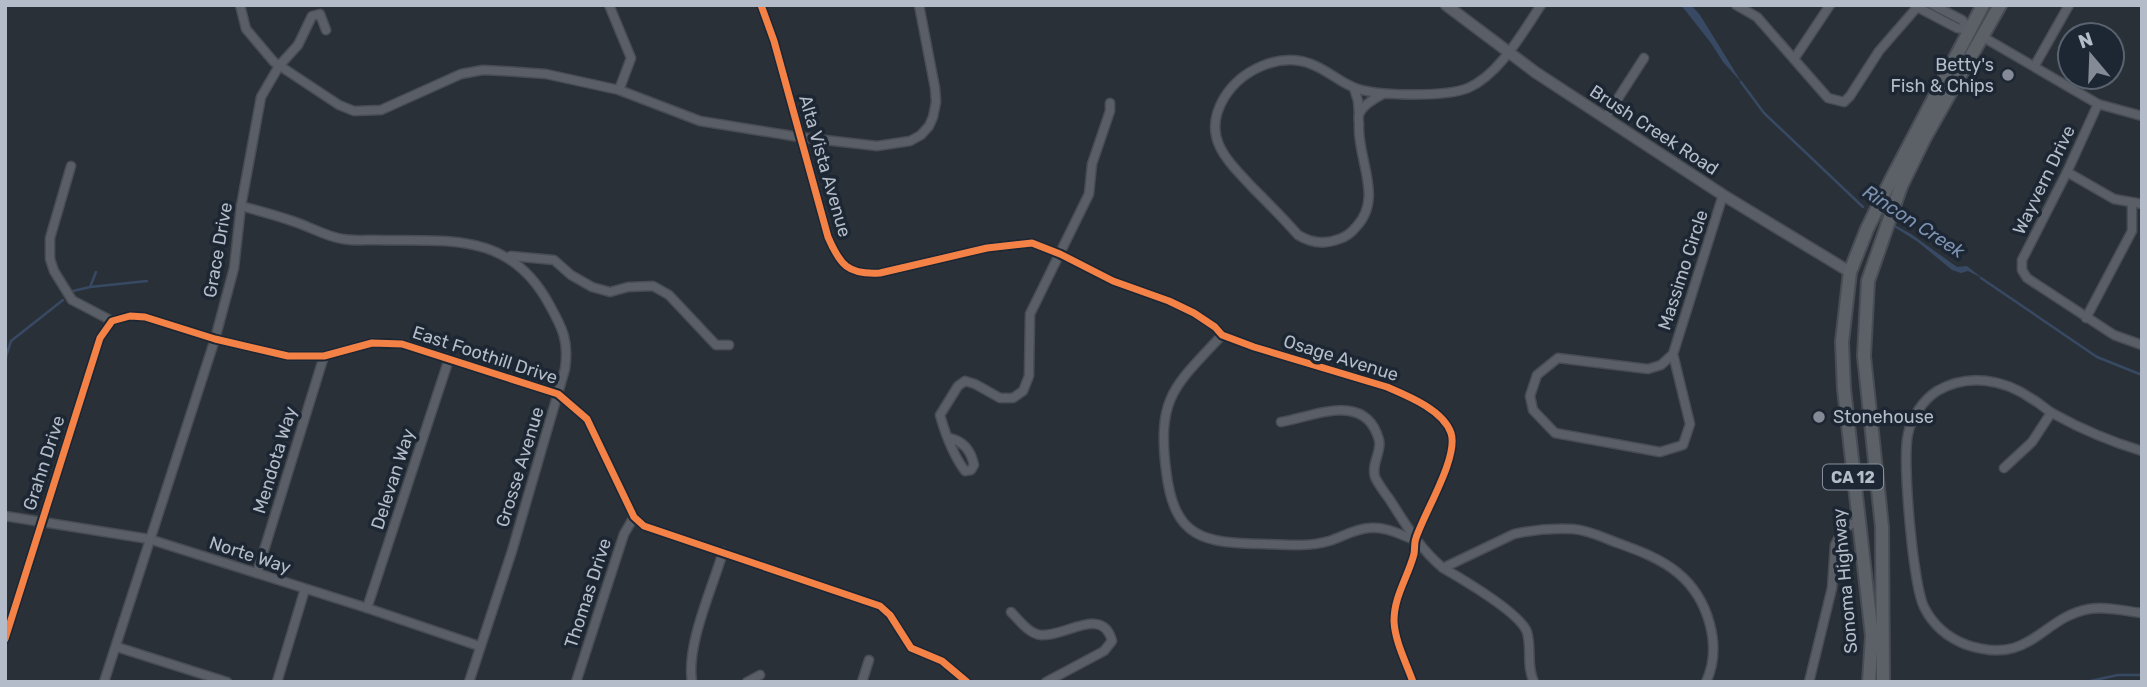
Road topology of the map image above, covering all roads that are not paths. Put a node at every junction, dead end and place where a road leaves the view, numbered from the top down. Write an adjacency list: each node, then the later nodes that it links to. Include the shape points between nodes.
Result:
1 (240, 5): 21 (street, via 254,42)
2 (609, 5): 23 (street, via 631,58)
3 (761, 5): 30 (street, Alta Vista Avenue)
4 (919, 5): 30 (street, via 936,102 929,126 921,135 896,144 861,145)
5 (1446, 5): 17 (street, Brush Creek Road)
6 (1541, 5): 17 (street)
7 (1736, 5): 19 (street, via 1757,17)
8 (1830, 5): 19 (street)
9 (1933, 5): 15 (street, via 1962,20)
10 (1983, 5): 15 (main road, Sonoma Highway / CA 12)
11 (2000, 5): 16 (main road, Sonoma Highway / CA 12)
12 (2069, 5): 20 (street)
13 (1916, 6): 15 (street); 19 (street, via 1843,102 1821,92)
14 (326, 30): 21 (street, Grace Drive, via 320,14 312,16 298,45)
15 (1970, 30): 16 (main road); 34 (main road, Sonoma Highway / CA 12)
16 (1983, 37): 20 (street); 34 (main road, Sonoma Highway / CA 12)
17 (1509, 52): 24 (street, via 1469,88); 29 (street, Brush Creek Road)
18 (1643, 58): 29 (street)
19 (1794, 59)
20 (2035, 65): 26 (street)
21 (279, 66): 23 (street, via 339,105 368,112 447,79 482,70 546,74); 36 (street, Grace Drive, via 261,97)
22 (1354, 88): 24 (street); 27 (street); 27 (street, via 1301,61 1264,65 1251,71 1224,98 1215,135 1223,155 1298,235 1308,242 1323,243 1352,232 1367,215 1370,204)
23 (619, 90): 30 (street, via 700,121)
24 (1384, 94): 27 (street)
25 (1110, 103): 37 (street, via 1092,164 1089,194)
26 (2098, 104): 28 (street); 32 (street, Wayvern Drive)
27 (1359, 114)
28 (2142, 116)
29 (1606, 117): 33 (street, Brush Creek Road)
30 (799, 137): 37 (street, Alta Vista Avenue, via 828,237 836,256 850,271 880,273 1018,243)
31 (71, 166): 42 (street, via 50,238 50,259 72,300)
32 (2067, 172): 35 (street, via 2115,199); 41 (street, Wayvern Drive, via 2022,260 2022,270)
33 (1723, 194): 39 (street, Brush Creek Road); 47 (street, Massimo Circle)
34 (1889, 198): 39 (main road, Sonoma Highway / CA 12, via 1867,229); 40 (main road, Sonoma Highway / CA 12)
35 (2137, 204): 41 (street, via 2132,231)
36 (241, 206): 38 (street, Grosse Avenue, via 342,239 465,242); 44 (street, Grace Drive, via 234,268)
37 (1060, 254): 43 (street, Alta Vista Avenue, via 1112,281 1194,313); 53 (street, via 1030,314 1029,376 1023,391 1013,398 1000,398 975,384 958,386 940,415)
38 (504, 255): 45 (street, via 554,260 571,275 610,292 653,286 668,295 716,345); 50 (street, Grosse Avenue, via 524,269 545,295 563,330 568,349)
39 (1850, 272): 40 (main road); 58 (main road, Sonoma Highway / CA 12, via 1842,342)
40 (1868, 282): 89 (main road, Sonoma Highway / CA 12, via 1864,356 1882,527)
41 (2086, 318): 46 (street)
42 (112, 321): 44 (street, East Foothill Drive, via 145,317); 59 (street, Grahn Drive, via 100,338)
43 (1222, 335): 61 (street, Osage Avenue, via 1387,387 1445,423 1453,443 1449,461); 61 (street, via 1181,380 1164,413 1167,481 1183,523 1198,535 1225,543 1304,545 1370,527)
44 (215, 339): 48 (street, East Foothill Drive, via 288,356); 60 (street, Grace Drive)
45 (729, 345)
46 (2142, 345)
47 (1672, 354): 47 (street, Massimo Circle, via 1648,369 1558,358 1537,375 1530,396 1533,410 1555,433 1660,452 1683,445 1690,424)
48 (324, 356): 49 (street, East Foothill Drive, via 372,343 401,344); 64 (street, Mendota Way)
49 (449, 359): 50 (street, East Foothill Drive); 66 (street, Delevan Way)
50 (558, 394): 57 (street, East Foothill Drive, via 587,419); 70 (street, Grosse Avenue)
51 (2051, 413): 54 (street); 55 (street, via 2032,442); 68 (street, via 2008,385 1987,380 1962,382 1937,391 1924,402 1908,432 1906,453 1916,578 1925,608 1950,637 2000,651 2033,641 2068,616 2090,609)
52 (1282, 422): 61 (street, via 1330,410 1352,410 1366,416 1380,443 1375,477)
53 (949, 438)
54 (2142, 451)
55 (2004, 468)
56 (5, 516): 59 (street, Norte Way)
57 (634, 517): 62 (street, via 644,526); 78 (street, Thomas Drive, via 624,534)
58 (1858, 521): 87 (street, via 1843,529 1835,545 1832,588); 88 (main road, Sonoma Highway / CA 12, via 1872,636)
59 (42, 522): 60 (street, Norte Way); 69 (street, Grahn Drive)
60 (149, 539): 64 (street, Norte Way); 71 (street, Grace Drive)
61 (1415, 540): 63 (street); 84 (street, Osage Avenue, via 1394,617 1395,635)
62 (723, 552): 79 (street, via 693,648); 82 (street, via 880,606 911,649 942,661)
63 (1443, 568): 85 (street, via 1491,598 1527,632); 86 (street, via 1525,532 1573,529 1647,554 1678,573 1706,612 1713,646)
64 (257, 573): 65 (street, Norte Way)
65 (305, 589): 66 (street, Norte Way); 76 (street)
66 (367, 608): 70 (street, Norte Way)
67 (1011, 612): 83 (street, via 1041,635 1093,623 1110,633 1112,641 1104,651)
68 (2142, 613)
69 (5, 639)
70 (479, 646): 77 (street, Grosse Avenue)
71 (117, 647): 74 (street, Grace Drive); 75 (street)
72 (869, 660): 81 (street)
73 (760, 675): 80 (street)
74 (104, 682)
75 (227, 682)
76 (277, 682)
77 (468, 682)
78 (576, 682)
79 (692, 682)
80 (747, 682)
81 (862, 682)
82 (967, 682)
83 (1046, 682)
84 (1413, 682)
85 (1534, 682)
86 (1706, 682)
87 (1809, 682)
88 (1869, 682)
89 (1883, 682)

